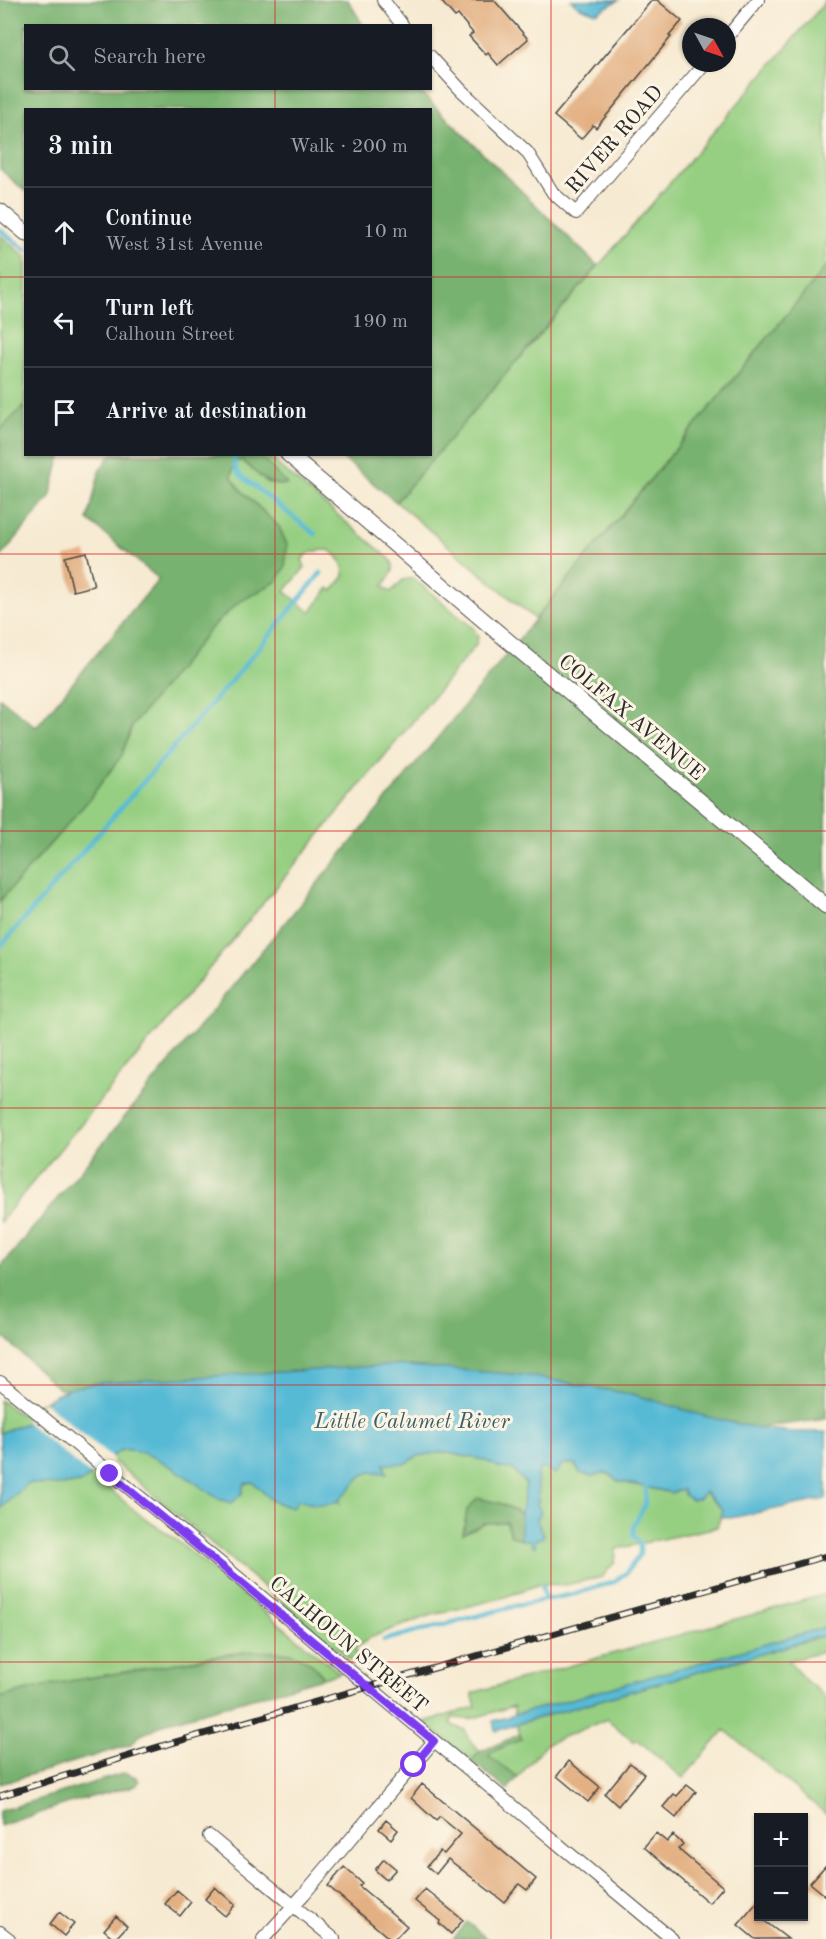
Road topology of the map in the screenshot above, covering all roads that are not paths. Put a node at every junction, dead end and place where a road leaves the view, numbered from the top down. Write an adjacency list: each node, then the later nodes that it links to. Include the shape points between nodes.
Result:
1 (383, 0): 3 (street)
2 (758, 0): 4 (street)
3 (401, 24)
4 (736, 27)
5 (432, 58): 6 (street, RIVER ROAD, via 527,152 553,194 576,213)
6 (697, 72)
7 (0, 211): 8 (street)
8 (24, 231)
9 (290, 456): 10 (street, COLFAX AVENUE)
10 (826, 906)
11 (0, 1382): 12 (street, CALHOUN STREET)
12 (434, 1741): 14 (street); 19 (street, CALHOUN STREET)
13 (209, 1836): 14 (street)
14 (293, 1905): 17 (street); 18 (street)
15 (0, 1932): 16 (street)
16 (9, 1939)
17 (263, 1939)
18 (334, 1939)
19 (672, 1939)

